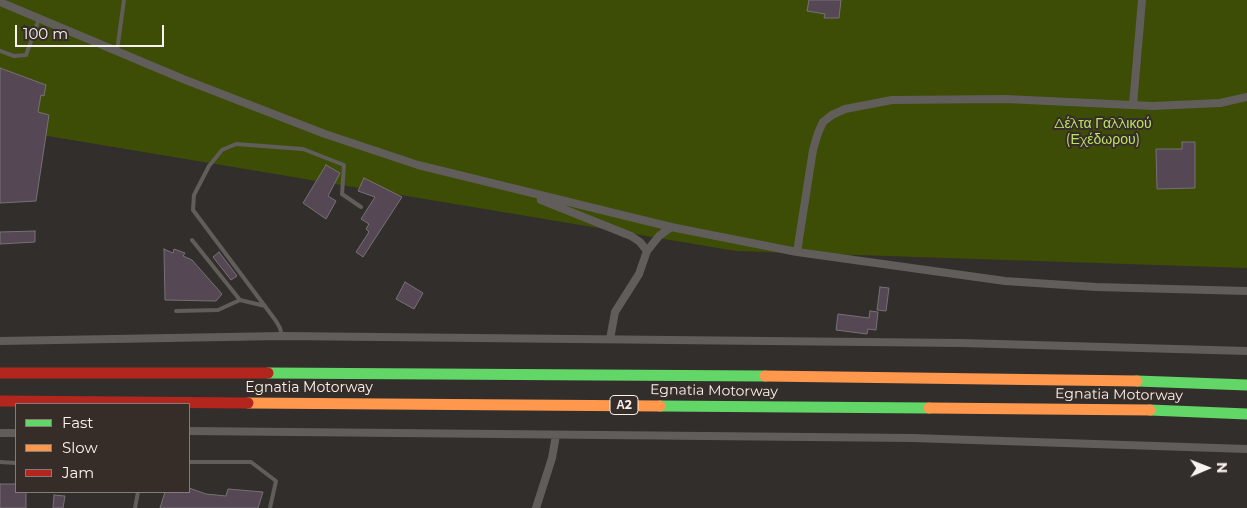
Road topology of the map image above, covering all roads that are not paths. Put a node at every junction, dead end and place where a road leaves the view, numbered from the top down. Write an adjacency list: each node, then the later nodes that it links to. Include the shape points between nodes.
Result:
1 (124, 0): 6 (lane)
2 (1142, 0): 8 (street)
3 (0, 2): 4 (street)
4 (38, 19): 5 (lane, via 26,55 14,56); 6 (street)
5 (0, 51)
6 (118, 51): 9 (street, via 325,134 418,165)
7 (1247, 97): 8 (street, via 1220,103)
8 (1133, 105): 14 (street, via 1006,99 892,100 845,109 823,122 813,150)
9 (512, 189): 11 (street); 13 (street, via 631,236)
10 (361, 207): 17 (lane, via 342,194 345,170 344,165 336,160 288,146 236,144 222,150 209,166 194,195 193,210)
11 (672, 227): 13 (street); 14 (street)
12 (192, 240): 16 (lane)
13 (646, 251): 20 (street, via 639,274 616,312)
14 (797, 252): 15 (street, via 1005,281)
15 (1247, 291)
16 (240, 300): 17 (lane); 18 (lane, via 218,310)
17 (265, 306): 19 (lane)
18 (176, 311)
19 (282, 336): 20 (street); 21 (street)
20 (610, 339): 22 (street, via 962,343)
21 (0, 341)
22 (1247, 351)
23 (0, 373): 24 (highway, Egnatia Motorway, via 602,374)
24 (1247, 385)
25 (0, 401): 26 (highway, Egnatia Motorway / Α2, via 1150,410)
26 (1247, 414)
27 (190, 431): 30 (street)
28 (0, 433): 29 (street)
29 (15, 433)
30 (556, 435): 31 (street, via 912,438); 38 (street)
31 (1247, 449)
32 (0, 462): 34 (lane)
33 (190, 462): 37 (lane, via 251,462 276,482)
34 (15, 463)
35 (138, 493): 36 (lane)
36 (135, 508)
37 (270, 508)
38 (536, 508)

